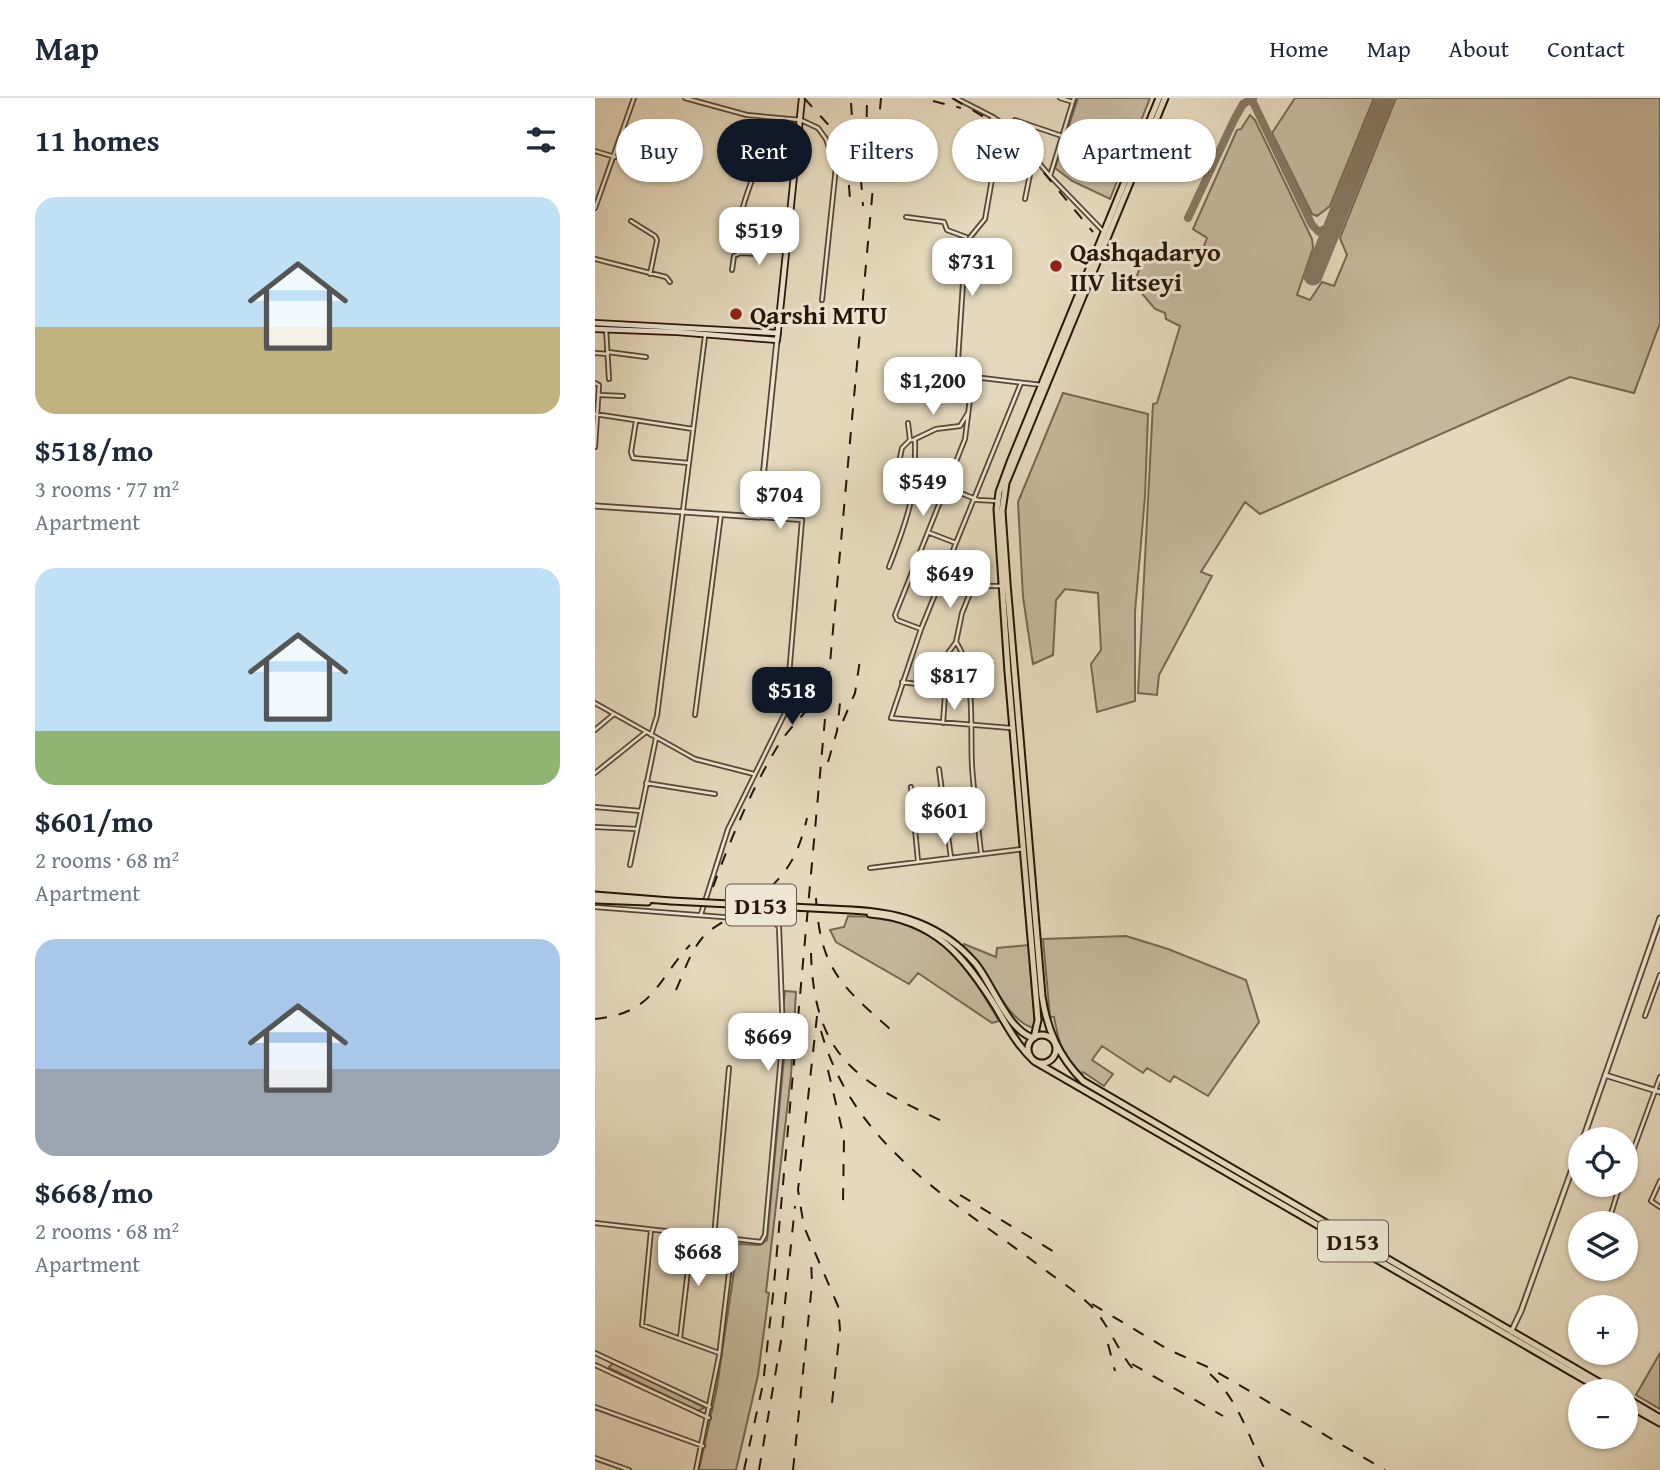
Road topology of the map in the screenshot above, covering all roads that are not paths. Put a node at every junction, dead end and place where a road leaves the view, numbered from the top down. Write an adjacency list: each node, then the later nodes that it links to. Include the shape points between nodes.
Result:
1 (634, 98): 18 (street)
2 (685, 98): 10 (street)
3 (802, 98): 12 (main road)
4 (956, 98): 7 (street)
5 (1060, 98): 8 (street)
6 (1162, 98): 27 (main road)
7 (965, 100): 9 (street)
8 (1074, 100): 14 (street)
9 (993, 117): 13 (street); 29 (street, via 967,169 992,179 985,219)
10 (776, 118): 11 (street); 30 (street, via 740,212 736,241)
11 (788, 119)
12 (801, 119)
13 (996, 119)
14 (1068, 119)
15 (812, 125): 35 (street, via 832,151 836,167)
16 (1058, 149): 20 (street)
17 (595, 152): 18 (street)
18 (615, 157): 24 (street)
19 (1044, 168): 20 (street)
20 (1050, 176): 27 (street)
21 (794, 182): 28 (main road)
22 (1028, 182): 23 (street)
23 (1025, 199)
24 (595, 208)
25 (906, 217): 29 (street, via 944,222 947,230)
26 (631, 221): 33 (street, via 655,236)
27 (1107, 234): 49 (main road); 89 (main road, via 1004,491)
28 (787, 238): 30 (street, via 763,241 757,255); 39 (main road)
29 (966, 241): 46 (street, via 957,375)
30 (740, 253): 32 (street, via 734,256)
31 (595, 260): 33 (street)
32 (732, 270)
33 (650, 274): 34 (street)
34 (670, 282)
35 (822, 300)
36 (595, 323): 39 (main road)
37 (595, 329): 38 (main road)
38 (606, 329): 40 (main road); 43 (street)
39 (778, 333): 41 (main road)
40 (706, 334): 41 (main road); 56 (street)
41 (777, 340): 70 (street)
42 (595, 353): 43 (street)
43 (608, 353): 44 (street); 45 (street)
44 (646, 357)
45 (608, 379)
46 (977, 380): 48 (street); 52 (street)
47 (595, 383): 50 (street)
48 (1021, 383): 49 (street); 65 (street)
49 (1042, 386): 66 (main road)
50 (600, 395): 51 (street); 53 (street)
51 (624, 396)
52 (968, 413): 58 (street, via 960,426 928,431); 63 (street, via 965,439)
53 (597, 415): 54 (street); 59 (street)
54 (636, 420): 56 (street); 60 (street, via 633,458)
55 (908, 424): 57 (street)
56 (693, 429): 60 (street)
57 (910, 440): 58 (street); 61 (street, via 902,448)
58 (915, 440): 62 (street)
59 (595, 447)
60 (689, 463): 68 (street)
61 (898, 467)
62 (916, 470): 63 (street); 74 (street, via 907,524)
63 (951, 478): 64 (street)
64 (948, 488): 65 (street); 71 (street)
65 (974, 498): 66 (street); 72 (street)
66 (997, 501): 77 (main road)
67 (595, 506): 68 (street)
68 (684, 511): 69 (street); 91 (street)
69 (720, 514): 70 (street); 85 (street)
70 (759, 517): 95 (street, via 802,520 786,711)
71 (930, 533): 72 (street); 73 (street)
72 (956, 543): 75 (street)
73 (917, 561): 75 (street); 78 (street, via 895,617)
74 (889, 567)
75 (945, 571): 76 (street); 78 (street)
76 (973, 586): 77 (street); 79 (street)
77 (1002, 586): 89 (main road)
78 (921, 629): 80 (street)
79 (956, 642): 81 (street, via 947,658); 82 (street)
80 (902, 682): 81 (street); 86 (street, via 891,718)
81 (947, 688): 82 (street); 86 (street)
82 (968, 691): 87 (street)
83 (595, 703): 84 (street)
84 (614, 714): 88 (street); 90 (street)
85 (695, 715)
86 (943, 723): 87 (street)
87 (972, 726): 89 (street); 104 (street)
88 (595, 730)
89 (1016, 730): 103 (main road); 117 (main road, via 1042,996)
90 (646, 732): 91 (street); 94 (street)
91 (651, 735): 92 (street)
92 (656, 737): 95 (street, via 695,760); 96 (street)
93 (939, 769): 105 (street)
94 (595, 773)
95 (754, 774): 112 (street, via 728,829)
96 (646, 783): 98 (street); 100 (street)
97 (911, 787): 106 (street)
98 (715, 794)
99 (595, 807): 100 (street)
100 (641, 811): 102 (street)
101 (595, 827): 102 (street)
102 (638, 829): 107 (street)
103 (1023, 849): 104 (street); 116 (main road, via 1038,1020)
104 (981, 853): 105 (street)
105 (951, 858): 106 (street)
106 (918, 861): 108 (street)
107 (630, 865)
108 (870, 868)
109 (595, 897): 111 (main road, D153, bridge)
110 (595, 907): 112 (street)
111 (851, 912): 116 (main road, D153, via 897,914 944,936 975,964 1017,1028); 118 (main road, D153, via 909,922 949,946 969,966 1019,1047)
112 (701, 914): 132 (street, via 773,921 780,937 783,1034 765,1235 761,1242)
113 (1660, 920): 120 (street)
114 (1660, 975): 115 (street)
115 (1645, 1016)
116 (1034, 1038): 117 (main road, D153, via 1046,1035); 118 (main road, via 1028,1049)
117 (1055, 1043): 118 (main road, via 1052,1060); 133 (main road, D153, via 1072,1070 1094,1088)
118 (1034, 1061): 133 (main road, D153)
119 (729, 1068): 131 (street)
120 (1605, 1075): 122 (street); 123 (street)
121 (1660, 1077): 122 (street)
122 (1658, 1091): 124 (street)
123 (1588, 1127)
124 (1638, 1139)
125 (1568, 1180): 133 (street)
126 (1660, 1181): 127 (street, via 1651,1201)
127 (1660, 1207)
128 (595, 1223): 129 (street)
129 (650, 1230): 130 (street); 134 (street, via 642,1325)
130 (692, 1234): 131 (street); 134 (street)
131 (714, 1237): 132 (street)
132 (733, 1240): 136 (street)
133 (1509, 1334): 140 (main road, D153); 141 (main road, D153)
134 (680, 1338): 136 (street)
135 (595, 1353): 137 (street)
136 (719, 1353): 144 (street)
137 (609, 1360): 139 (street); 144 (street)
138 (596, 1367): 139 (street)
139 (605, 1369): 146 (street)
140 (1584, 1379)
141 (1591, 1379)
142 (1638, 1405): 147 (main road)
143 (595, 1407): 149 (street)
144 (711, 1407): 146 (street)
145 (1638, 1411): 148 (main road)
146 (709, 1418): 149 (street)
147 (1660, 1418)
148 (1660, 1423)
149 (703, 1446): 152 (street)
150 (595, 1458): 151 (street)
151 (629, 1470)
152 (696, 1470)

